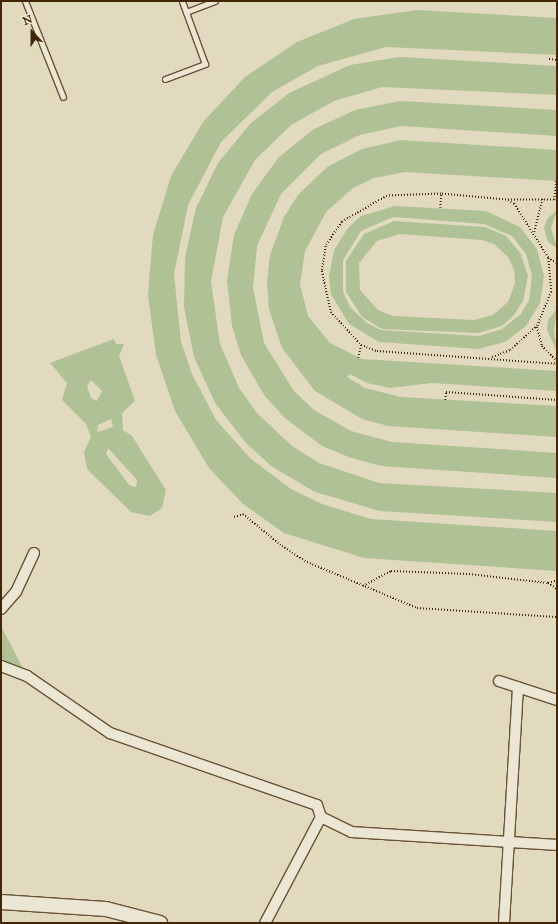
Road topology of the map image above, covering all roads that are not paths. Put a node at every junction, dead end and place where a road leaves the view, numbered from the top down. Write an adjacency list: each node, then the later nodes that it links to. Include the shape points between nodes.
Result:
1 (25, 1): 6 (lane)
2 (182, 1): 4 (lane)
3 (215, 1): 4 (lane)
4 (186, 12): 5 (lane, via 205,64)
5 (165, 79)
6 (63, 97)
7 (34, 553): 8 (street, via 16,592)
8 (1, 609)
9 (1, 666): 13 (street, via 27,676 110,733 305,800 317,805)
10 (499, 681): 11 (street)
11 (518, 687): 12 (street); 14 (street)
12 (557, 700)
13 (321, 817): 14 (street, via 352,832); 18 (street)
14 (508, 842): 15 (street); 19 (street)
15 (557, 845)
16 (1, 902): 17 (street, via 106,908)
17 (160, 923)
18 (265, 923)
19 (504, 923)

